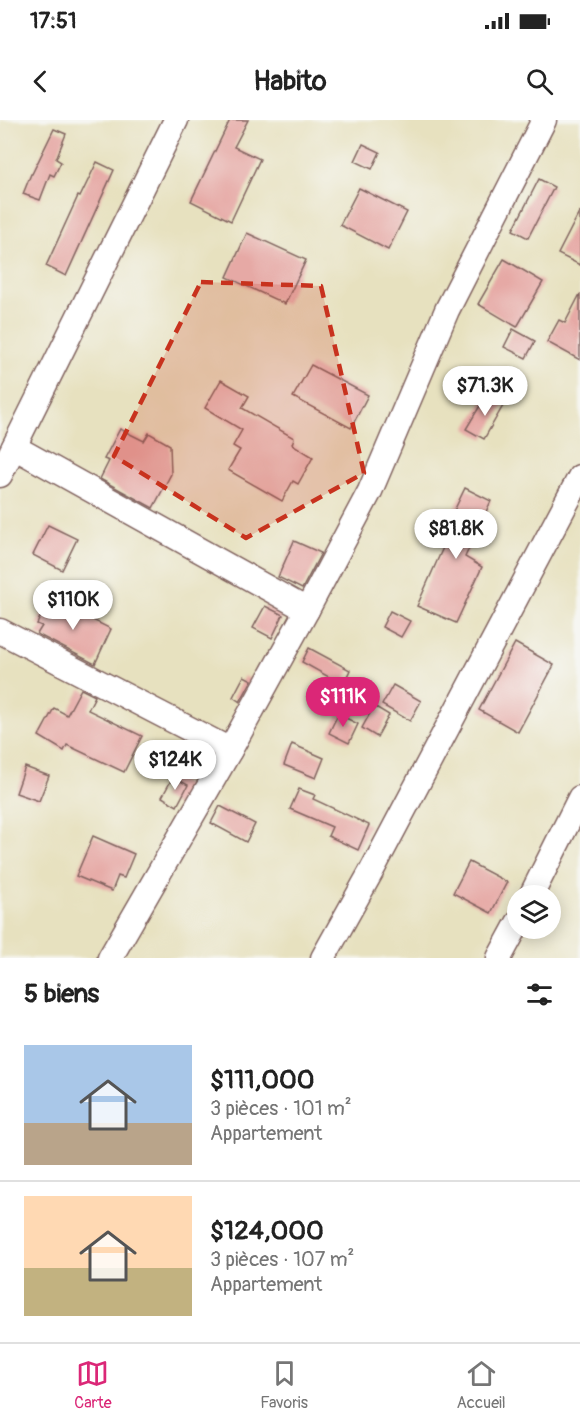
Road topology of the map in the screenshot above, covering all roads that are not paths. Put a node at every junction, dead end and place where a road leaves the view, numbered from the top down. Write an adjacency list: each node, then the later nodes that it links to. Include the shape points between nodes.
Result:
1 (176, 120): 3 (street)
2 (544, 120): 6 (street, via 447,310 370,491)
3 (14, 447): 4 (street); 6 (street)
4 (0, 475)
5 (580, 477): 13 (street)
6 (307, 610): 8 (street)
7 (0, 631): 8 (street)
8 (230, 750): 12 (street)
9 (580, 798): 10 (street)
10 (536, 885)
11 (509, 939): 14 (street)
12 (110, 958)
13 (323, 958)
14 (499, 958)

